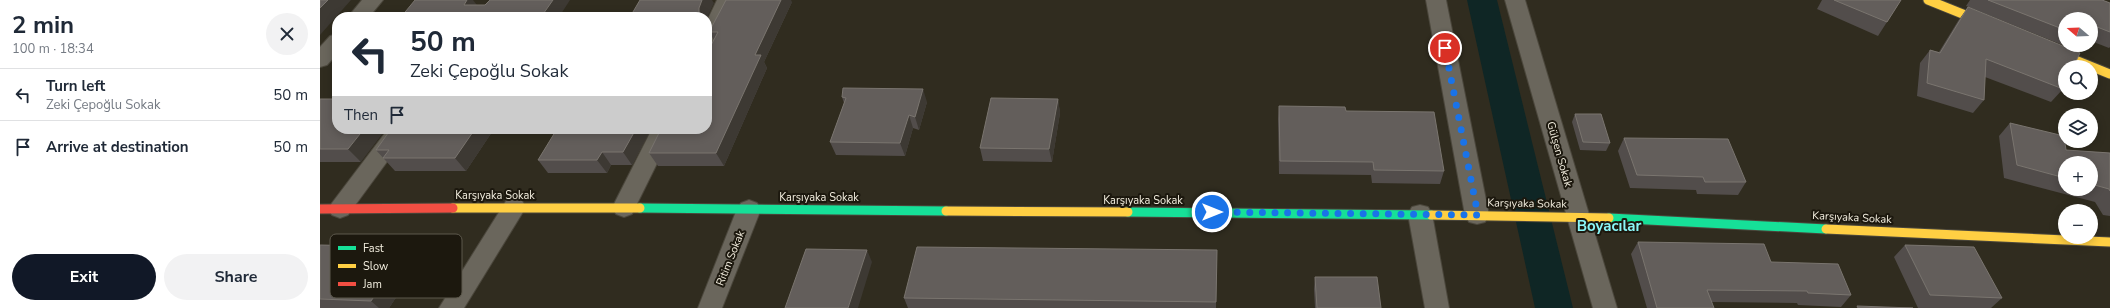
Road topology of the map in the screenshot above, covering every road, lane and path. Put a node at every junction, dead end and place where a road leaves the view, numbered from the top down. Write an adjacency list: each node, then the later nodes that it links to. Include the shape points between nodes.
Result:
1 (373, 0): 6 (street)
2 (727, 0): 8 (street)
3 (1436, 0): 20 (street)
4 (1515, 0): 21 (street, Gülşen Sokak)
5 (1928, 0): 7 (street)
6 (362, 12)
7 (2001, 30)
8 (712, 31)
9 (2037, 44): 12 (street)
10 (332, 47): 11 (street)
11 (320, 60)
12 (2110, 74)
13 (396, 134): 17 (street)
14 (661, 134): 16 (street)
15 (514, 207): 16 (street, Karşıyaka Sokak); 17 (street, Karşıyaka Sokak); 23 (street)
16 (624, 208): 18 (street, Karşıyaka Sokak)
17 (330, 209)
18 (749, 209): 19 (street, Karşıyaka Sokak); 26 (street, Ritim Sokak)
19 (1420, 214): 20 (street, Karşıyaka Sokak); 27 (street)
20 (1478, 215): 21 (street, Karşıyaka Sokak)
21 (1578, 216): 22 (street, Karşıyaka Sokak); 28 (street, Gülşen Sokak)
22 (2110, 242)
23 (462, 290)
24 (457, 298): 25 (street)
25 (451, 308)
26 (710, 308)
27 (1437, 308)
28 (1605, 308)

